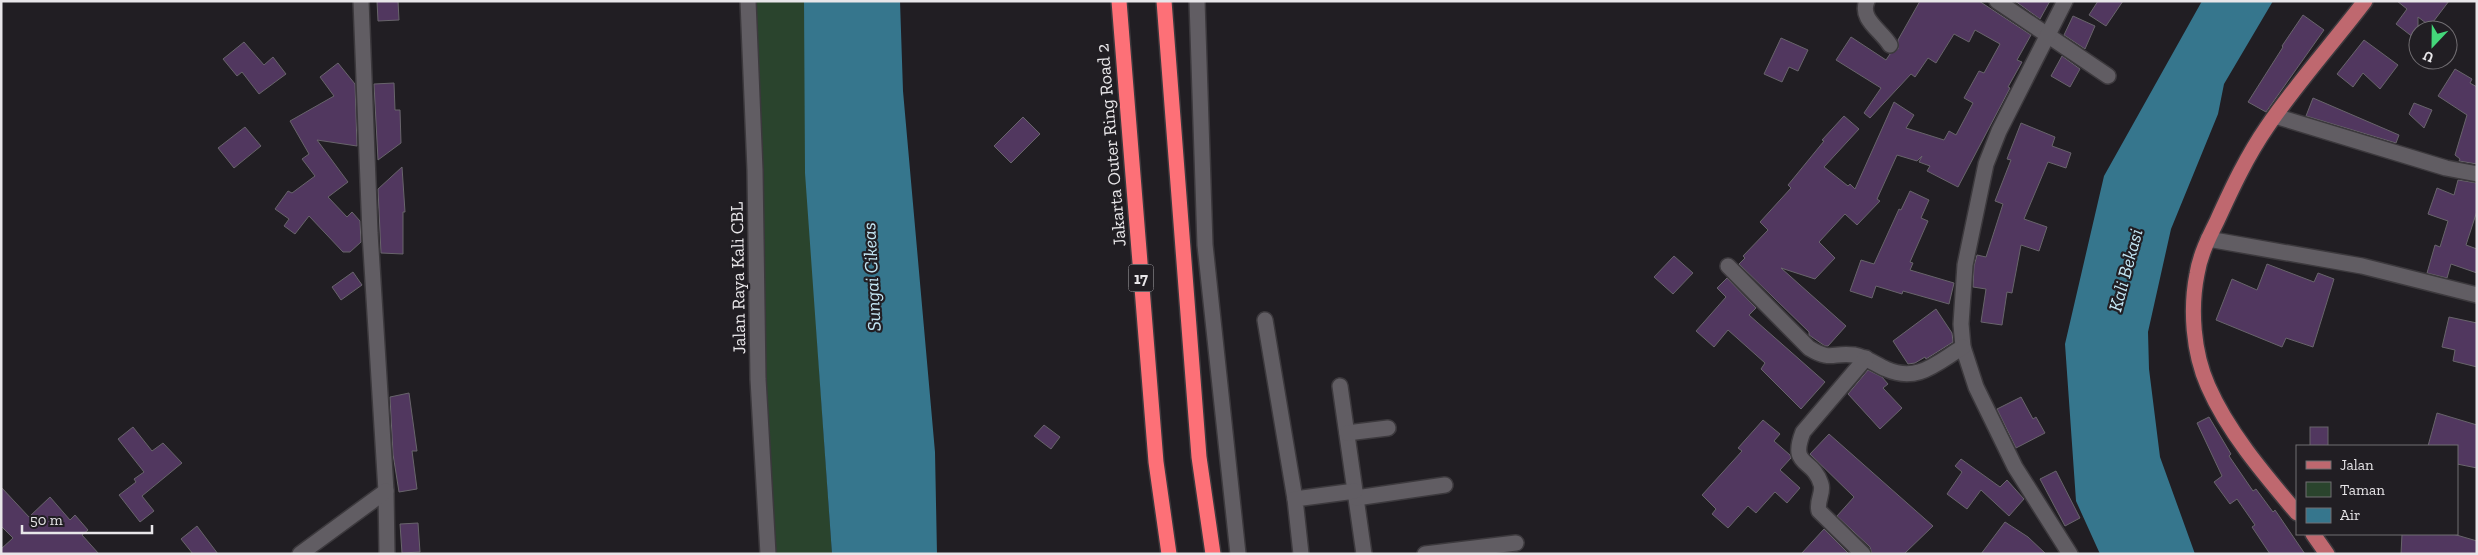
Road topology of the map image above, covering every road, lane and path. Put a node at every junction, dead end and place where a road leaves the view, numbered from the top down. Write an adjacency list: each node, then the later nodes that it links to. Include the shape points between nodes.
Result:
1 (362, 1): 25 (street, via 370,243)
2 (748, 1): 33 (street, Jalan Raya Kali CBL, via 755,170 758,379)
3 (1120, 1): 34 (highway, Jakarta Outer Ring Road 2 / 17, via 1156,462)
4 (1164, 1): 35 (highway, via 1199,457)
5 (1197, 1): 36 (street, via 1205,245)
6 (1867, 1): 11 (street, via 1864,8 1866,16)
7 (1997, 1): 10 (street)
8 (2065, 1): 10 (street)
9 (2365, 1): 13 (main road)
10 (2048, 36): 12 (street); 19 (street, via 1998,131 1986,164 1965,265)
11 (1890, 45)
12 (2108, 76)
13 (2275, 116): 14 (street, via 2446,168); 15 (main road, via 2236,179)
14 (2477, 174)
15 (2208, 239): 17 (street, via 2362,266); 28 (main road, via 2195,290 2196,340 2202,371 2223,415 2273,486)
16 (1728, 266): 20 (street, via 1809,348 1822,356)
17 (2477, 296)
18 (1265, 320): 27 (street)
19 (1963, 347): 20 (street, via 1916,375 1900,375); 41 (street, via 1976,387 2015,467)
20 (1866, 358): 40 (street, via 1803,432 1797,447 1797,454 1821,482 1819,511)
21 (1340, 386): 23 (street)
22 (1388, 428): 23 (street)
23 (1347, 433): 26 (street)
24 (1446, 485): 26 (street)
25 (386, 491): 31 (street); 32 (street)
26 (1356, 494): 27 (street); 38 (street)
27 (1295, 499): 37 (street)
28 (2296, 512)
29 (2314, 535): 42 (main road)
30 (1516, 543): 39 (street)
31 (300, 554)
32 (387, 554)
33 (768, 554)
34 (1169, 554)
35 (1213, 554)
36 (1238, 554)
37 (1301, 554)
38 (1364, 554)
39 (1425, 554)
40 (1863, 554)
41 (2070, 554)
42 (2327, 554)

